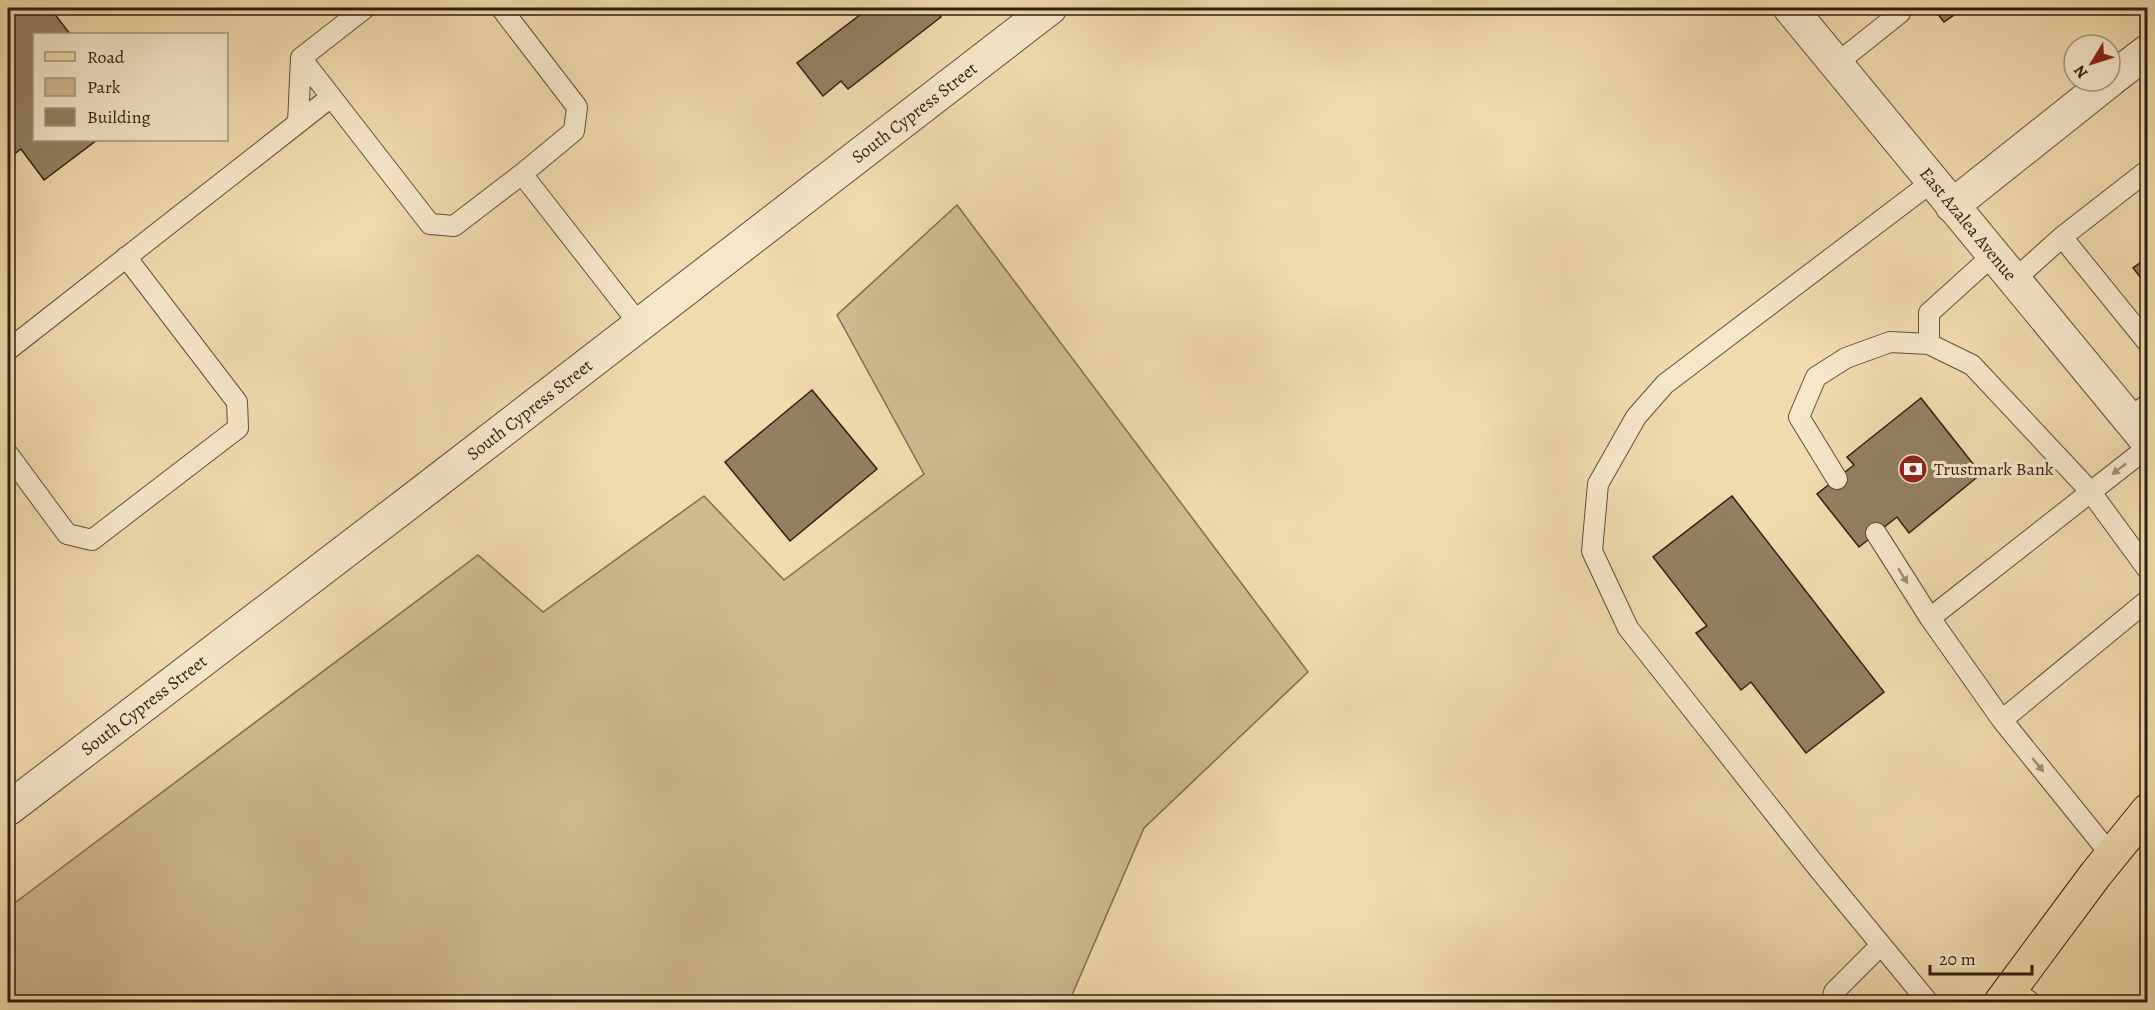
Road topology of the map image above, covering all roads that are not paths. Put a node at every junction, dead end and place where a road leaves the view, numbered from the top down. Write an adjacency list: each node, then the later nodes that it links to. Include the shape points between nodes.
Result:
1 (365, 8): 7 (lane)
2 (501, 8): 14 (lane, via 577,107 574,131)
3 (1050, 8): 20 (street, South Cypress Street)
4 (1790, 8): 8 (street, East Azalea Avenue)
5 (1900, 13): 8 (lane)
6 (2148, 51): 9 (street)
7 (301, 58): 11 (lane); 12 (lane)
8 (1836, 64): 15 (street, East Azalea Avenue)
9 (2122, 72)
10 (2092, 93): 15 (street)
11 (331, 97): 12 (lane); 14 (lane, via 430,224 454,226)
12 (298, 123): 18 (lane)
13 (2148, 170): 16 (lane)
14 (522, 174): 20 (lane)
15 (1942, 194): 17 (street, East Azalea Avenue); 37 (lane, via 1665,384 1636,417 1598,484 1592,551 1628,628)
16 (2062, 237): 19 (lane); 21 (lane)
17 (1993, 255): 19 (street, East Azalea Avenue); 22 (lane, via 1929,313)
18 (126, 257): 23 (lane); 26 (lane, via 237,402 238,428 92,540 67,534)
19 (2014, 280): 24 (street, East Azalea Avenue)
20 (640, 325): 34 (street, South Cypress Street)
21 (2148, 343)
22 (1929, 344): 27 (lane, via 1890,342 1846,358 1816,377 1799,417); 28 (lane, via 1972,365)
23 (8, 350)
24 (2141, 422)
25 (2148, 447): 28 (lane, one-way to 28)
26 (8, 454)
27 (1837, 479)
28 (2090, 491): 30 (lane); 32 (lane)
29 (1876, 533): 32 (lane, one-way to 32)
30 (2148, 570)
31 (2148, 600): 33 (lane)
32 (1930, 618): 33 (lane)
33 (2002, 720): 36 (lane, one-way to 36)
34 (8, 809)
35 (2148, 810): 36 (main road)
36 (2111, 855): 38 (main road)
37 (1881, 945): 39 (lane, via 1834,993); 40 (lane)
38 (2014, 998)
39 (1832, 1002)
40 (1929, 1002)

